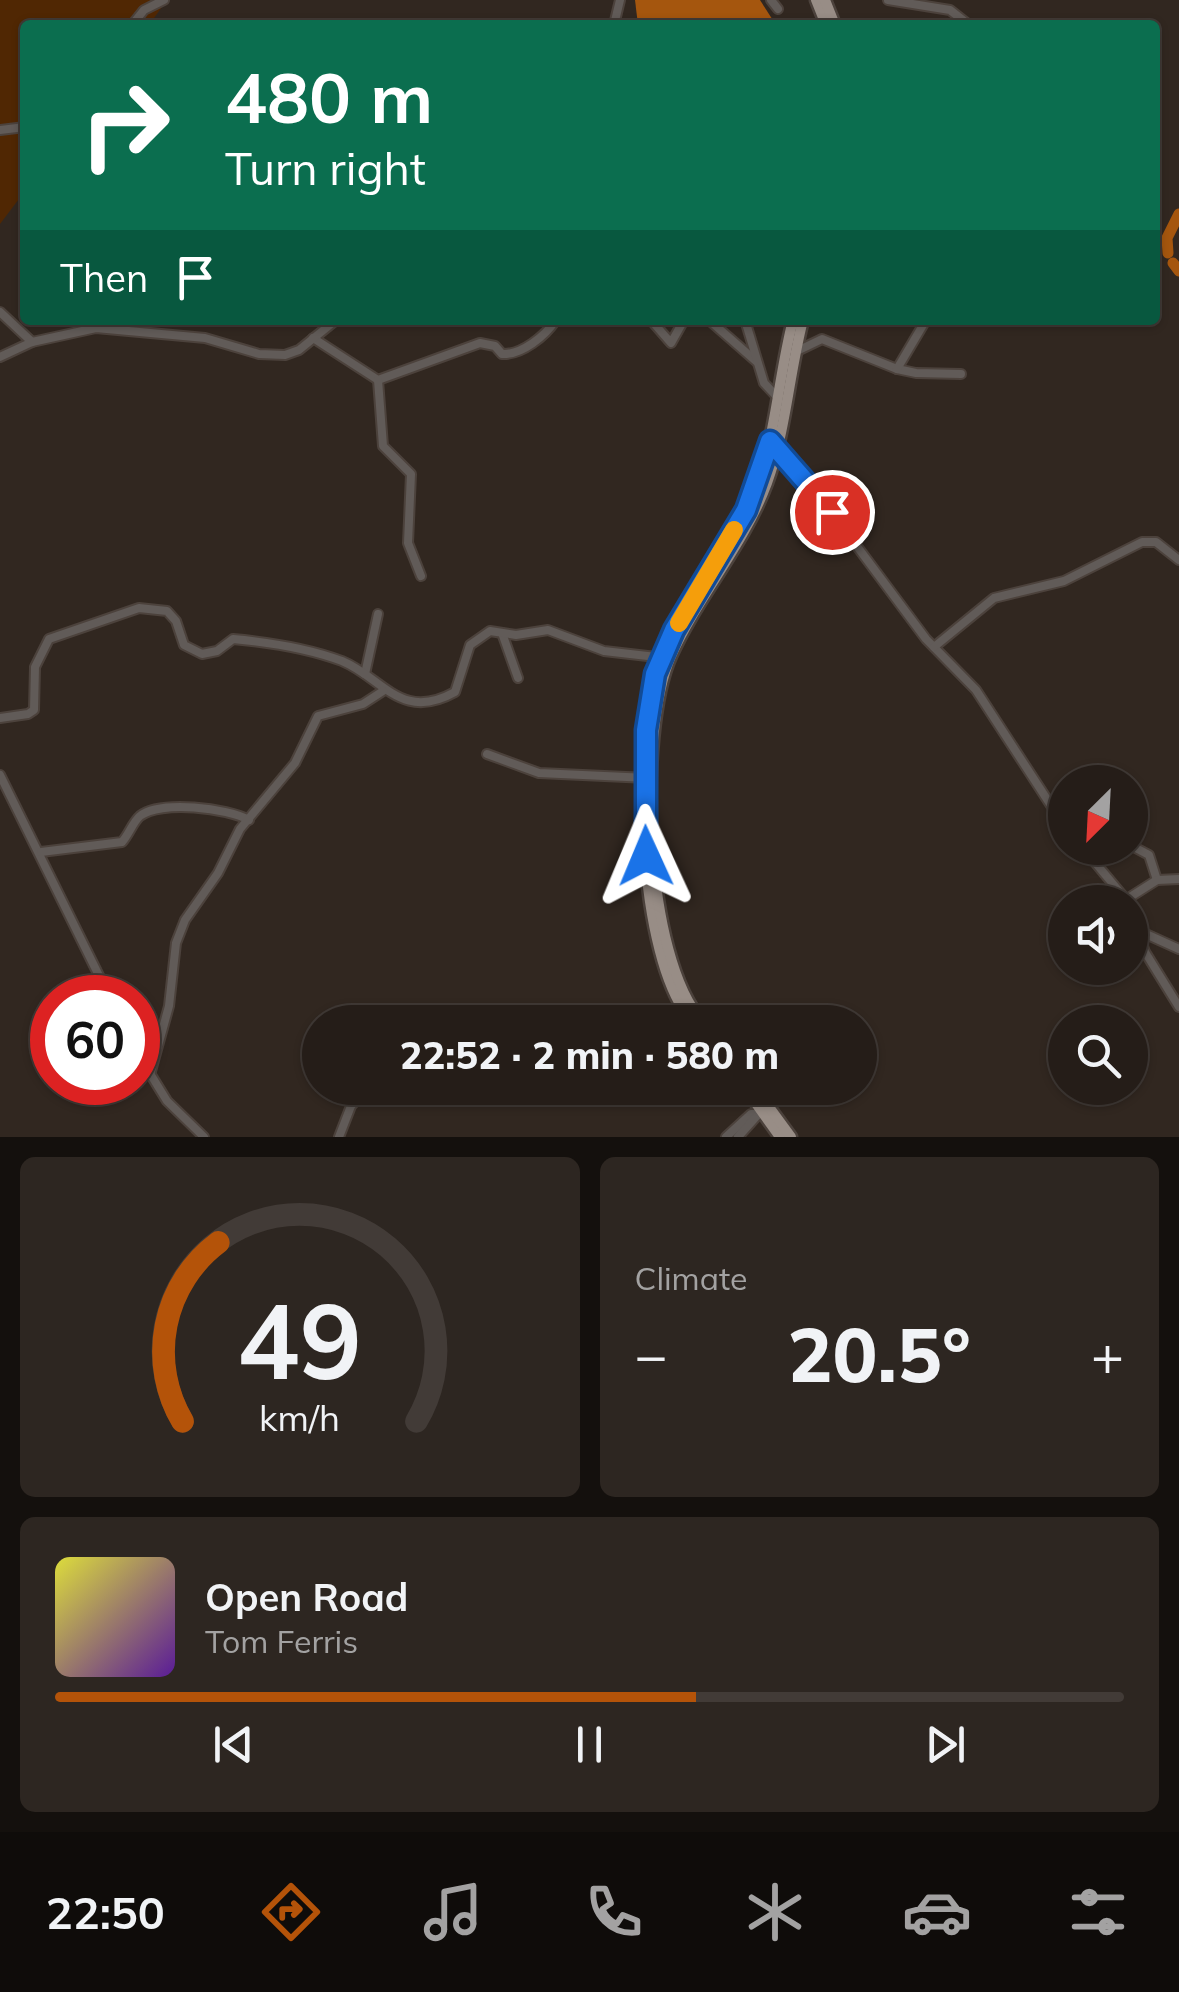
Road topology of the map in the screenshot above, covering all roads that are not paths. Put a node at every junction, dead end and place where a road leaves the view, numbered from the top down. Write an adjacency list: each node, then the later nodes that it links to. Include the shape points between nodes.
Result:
1 (164, 0): 5 (street)
2 (771, 0): 4 (street)
3 (888, 0): 6 (street, via 950,10)
4 (778, 8)
5 (136, 20)
6 (962, 20)
7 (0, 312): 20 (street)
8 (87, 325): 20 (street)
9 (98, 325): 19 (street, via 206,338 272,355 299,350)
10 (330, 325): 19 (street)
11 (552, 325): 26 (street, via 513,354 480,342)
12 (655, 325): 13 (street, via 671,344)
13 (681, 325)
14 (715, 325): 23 (street)
15 (746, 325): 23 (street)
16 (792, 325): 27 (main road)
17 (802, 325): 21 (main road)
18 (923, 325): 24 (street)
19 (313, 338): 26 (street)
20 (32, 342): 22 (street)
21 (794, 352): 24 (street, via 822,339); 27 (main road)
22 (0, 356)
23 (757, 362): 27 (street)
24 (897, 369): 25 (street)
25 (960, 374)
26 (378, 380): 30 (street, via 383,446 411,474 408,543)
27 (780, 400): 28 (main road)
28 (773, 445): 33 (street); 34 (main road, via 753,513)
29 (1179, 560): 33 (street, via 1163,546 1142,542 1064,581 997,598)
30 (421, 576)
31 (378, 614): 35 (street)
32 (502, 633): 34 (street, via 548,630 604,651); 36 (street); 37 (street, via 490,632 470,645 455,692 444,698 409,700)
33 (934, 647): 42 (street, via 976,690)
34 (665, 658): 41 (main road)
35 (365, 674): 37 (street); 38 (street, via 332,658 239,639 202,654 184,645 167,611 139,608 49,639 35,667 34,710)
36 (518, 678)
37 (383, 692): 43 (street, via 318,716 295,762)
38 (0, 718)
39 (487, 754): 41 (street, via 539,773)
40 (0, 776): 44 (street)
41 (649, 778): 56 (main road, via 650,915); 57 (main road, via 658,917)
42 (1048, 801)
43 (249, 820): 44 (street, via 226,809 149,811 122,842); 58 (street, via 184,920)
44 (41, 852): 54 (street)
45 (1148, 855): 48 (street)
46 (1097, 865): 49 (street)
47 (1179, 879): 48 (street)
48 (1157, 880): 50 (street)
49 (1114, 885)
50 (1148, 886)
51 (1148, 935): 52 (street)
52 (1179, 949)
53 (1148, 958): 55 (street)
54 (99, 975)
55 (1178, 1002)
56 (681, 1005)
57 (690, 1005)
58 (160, 1038)
59 (160, 1090): 64 (street)
60 (352, 1105): 65 (street)
61 (757, 1105): 63 (main road)
62 (760, 1105): 63 (main road)
63 (761, 1110): 66 (street); 67 (street); 68 (main road); 69 (main road)
64 (204, 1137)
65 (339, 1137)
66 (726, 1137)
67 (738, 1137)
68 (780, 1137)
69 (790, 1137)

